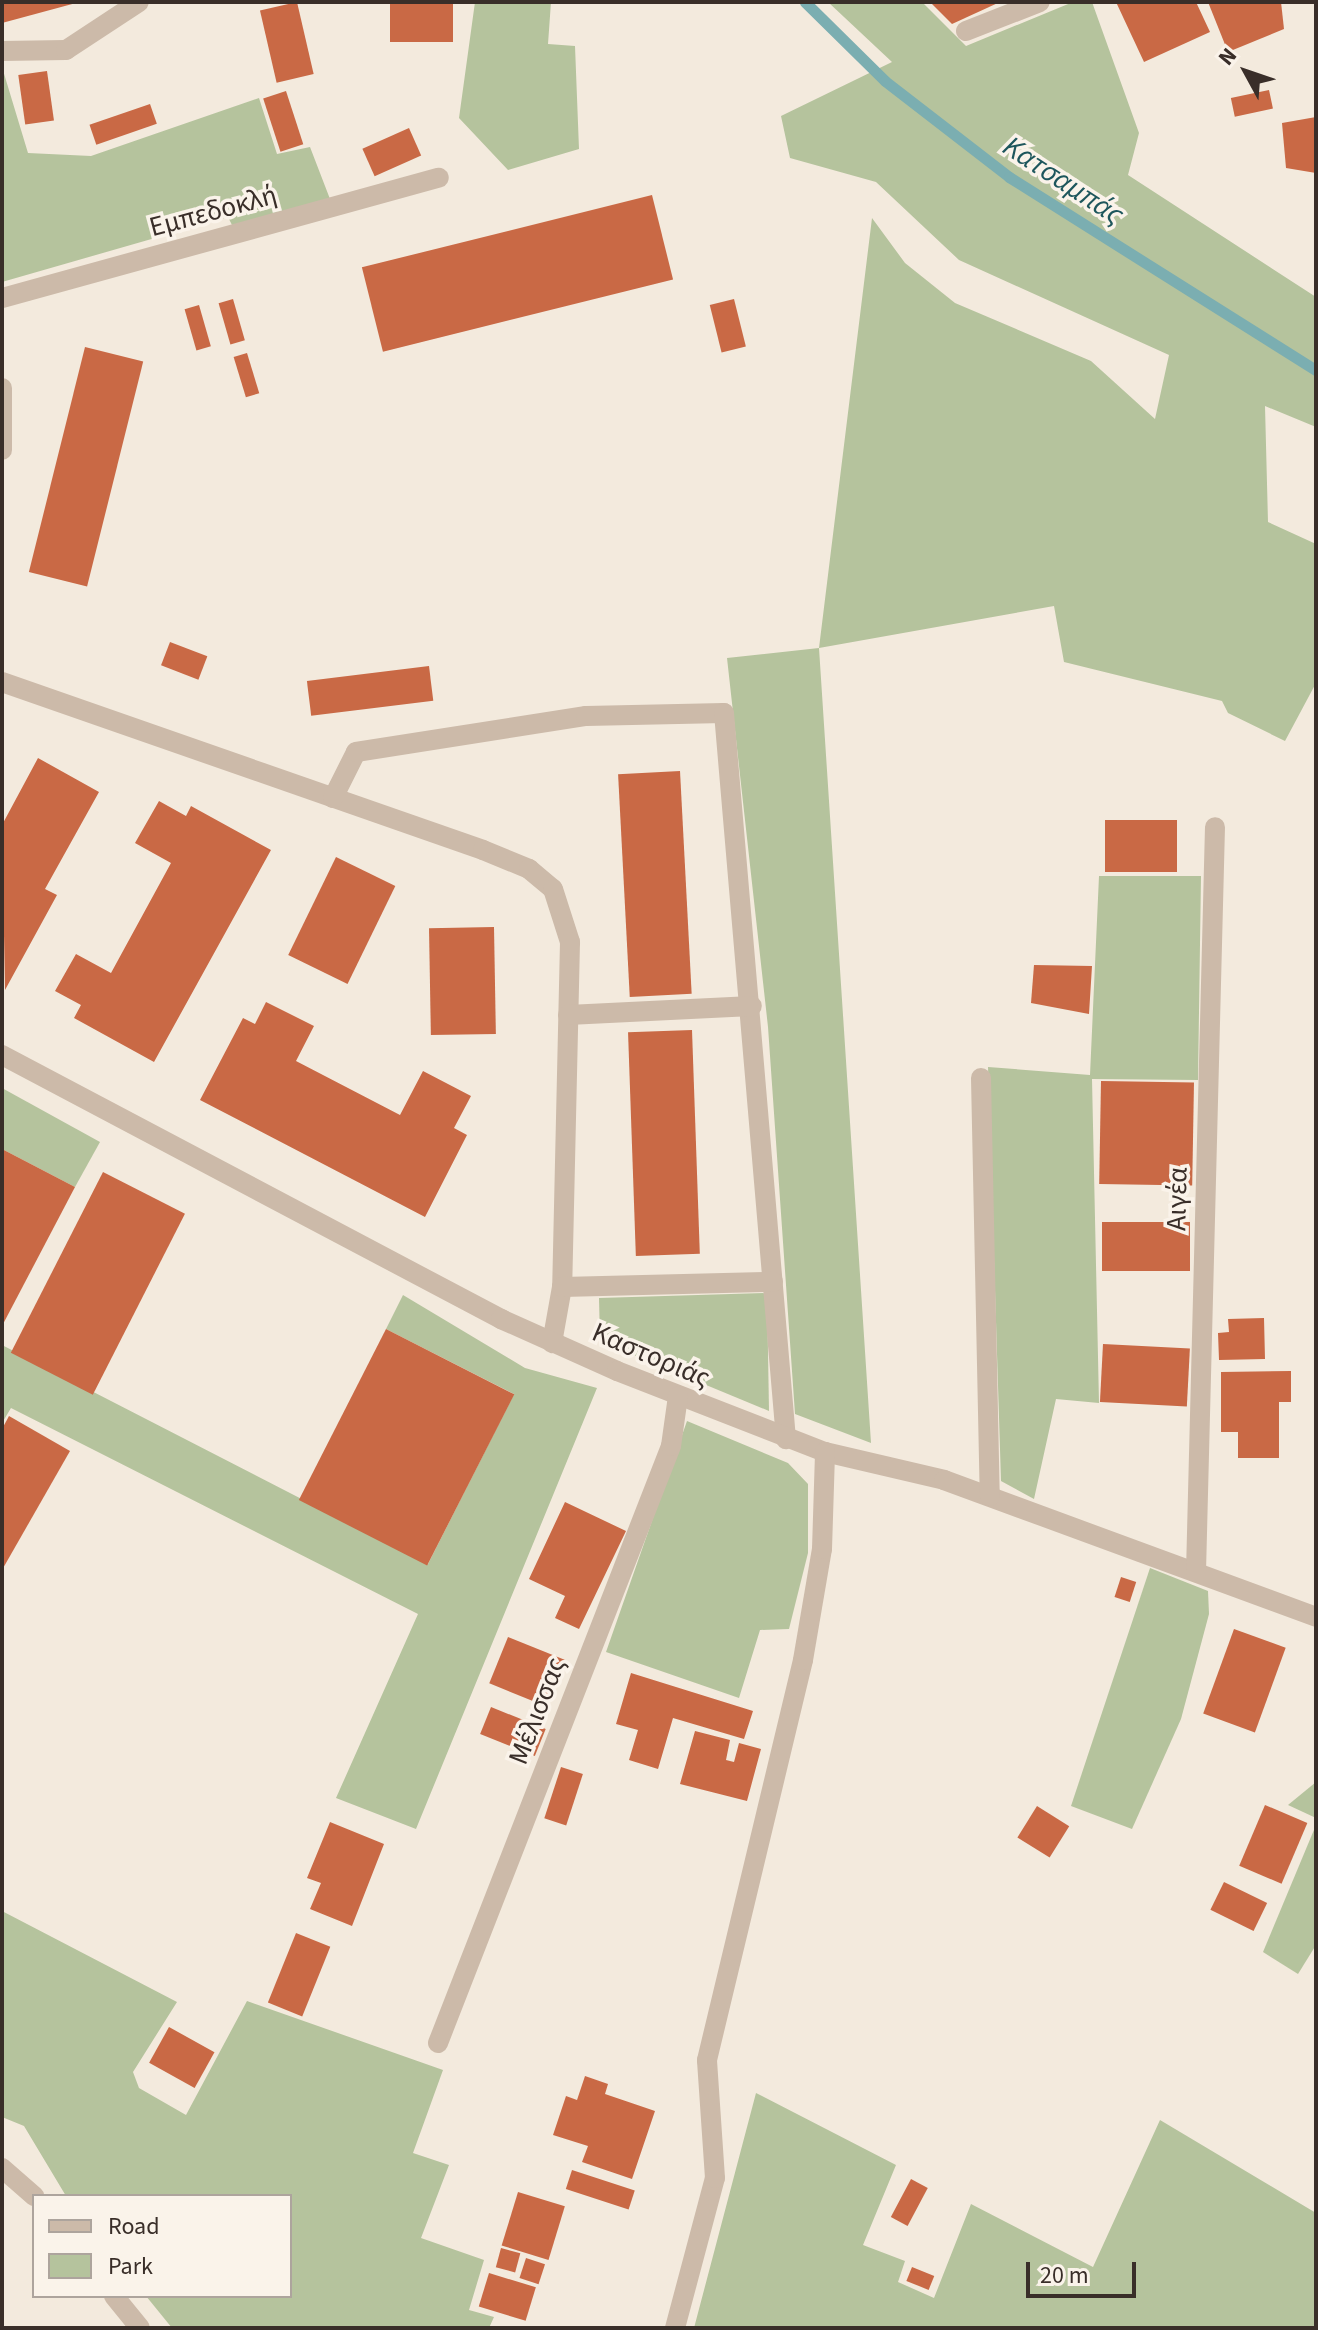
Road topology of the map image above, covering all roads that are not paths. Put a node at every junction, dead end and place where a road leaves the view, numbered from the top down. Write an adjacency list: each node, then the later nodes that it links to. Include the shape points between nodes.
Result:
1 (139, 2): 4 (street, via 66,50)
2 (1040, 2): 3 (street)
3 (966, 31)
4 (2, 51)
5 (439, 178): 6 (street, Εμπεδοκλή)
6 (2, 298)
7 (2, 388): 8 (street)
8 (2, 450)
9 (2, 682): 10 (street)
10 (333, 798): 12 (street, via 356,752 586,716 724,713); 13 (street, via 543,878 567,919)
11 (1215, 827): 23 (street, Αιγέα)
12 (752, 1006): 13 (street); 16 (street)
13 (568, 1015): 17 (street)
14 (2, 1055): 18 (street, Καστοριάς)
15 (981, 1078): 22 (street)
16 (773, 1282): 17 (street); 20 (street)
17 (562, 1287): 18 (street)
18 (552, 1343): 19 (street, Καστοριάς)
19 (678, 1396): 20 (street, Καστοριάς); 25 (street, Μέλισσας, via 671,1446)
20 (786, 1439): 21 (street, Καστοριάς)
21 (825, 1452): 22 (street, Καστοριάς); 30 (street, via 822,1549 803,1660 707,2060 715,2178)
22 (990, 1496): 23 (street, Καστοριάς)
23 (1196, 1572): 24 (street, Καστοριάς)
24 (1316, 1617)
25 (438, 2043)
26 (2, 2168): 27 (street)
27 (32, 2194)
28 (116, 2298): 29 (street)
29 (140, 2328)
30 (675, 2328)

